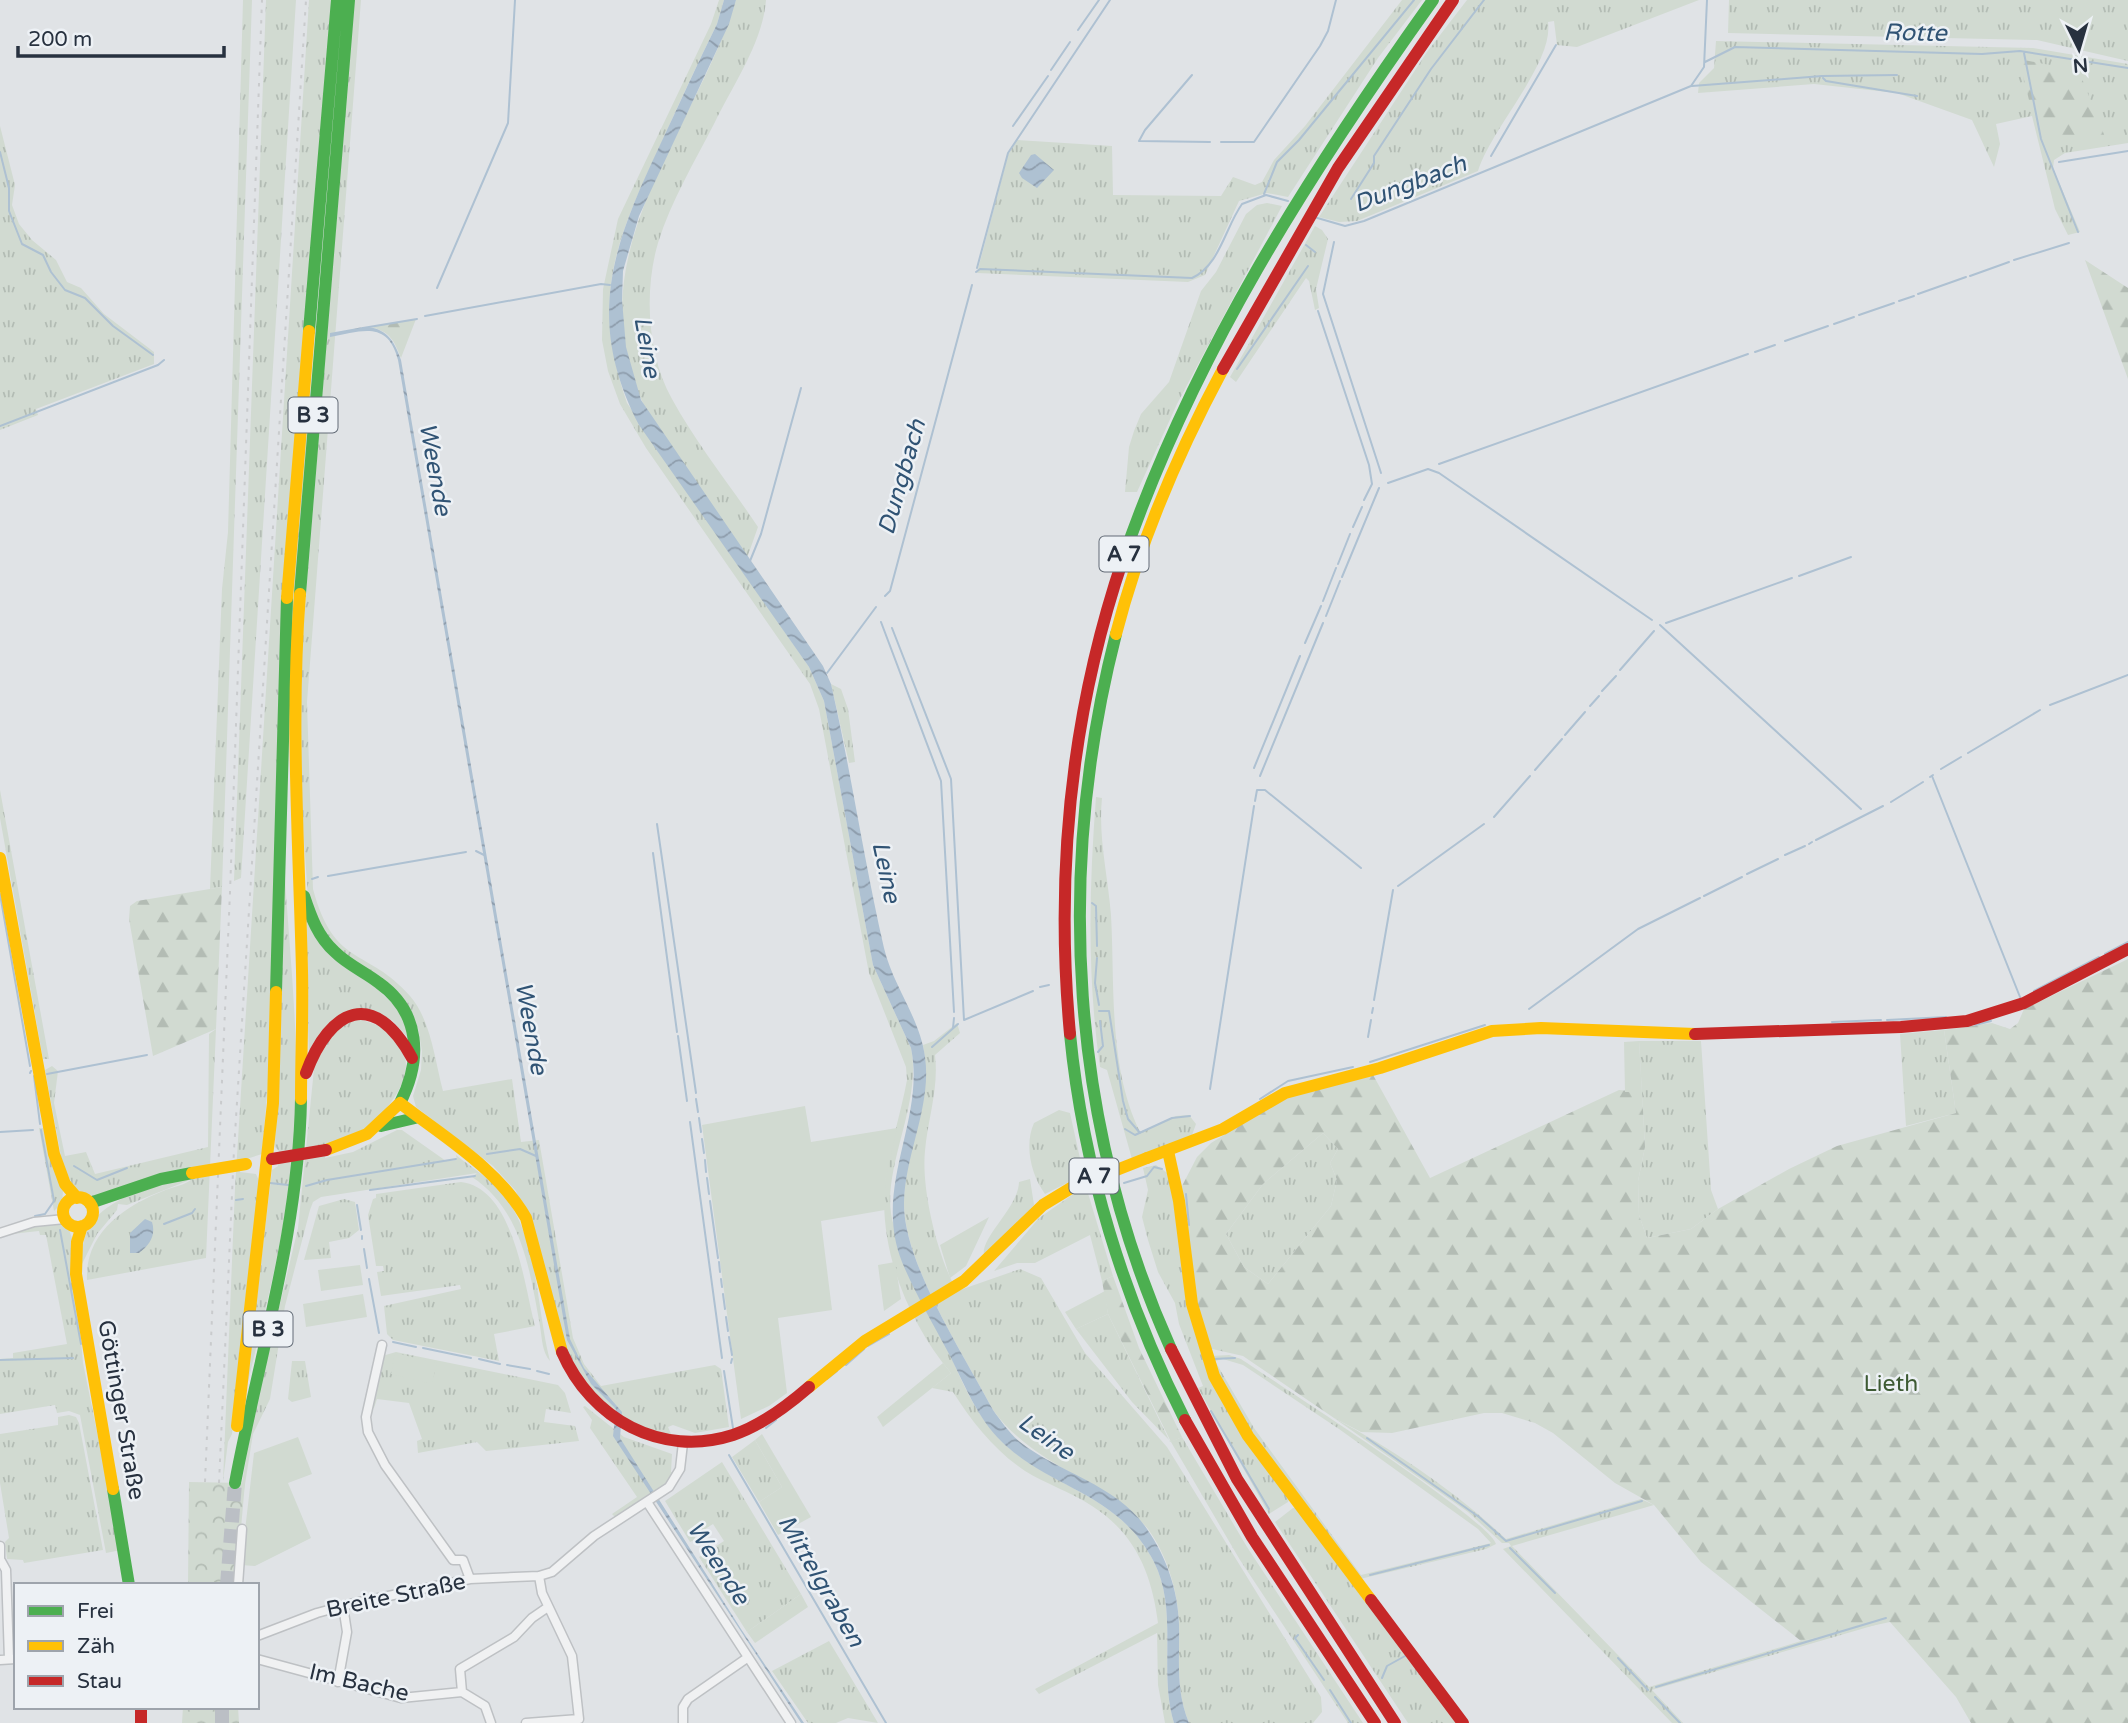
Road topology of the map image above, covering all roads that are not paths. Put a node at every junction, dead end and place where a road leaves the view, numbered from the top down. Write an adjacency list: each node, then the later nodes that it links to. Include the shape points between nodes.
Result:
1 (337, 0): 5 (main road, B 3, via 288,571)
2 (349, 0): 7 (main road, B 3, via 296,643)
3 (1433, 0): 43 (main road, A 7, via 1282,227 1177,426 1134,528 1110,597 1087,688 1071,783 1063,879 1064,975 1073,1070 1090,1162 1115,1252 1147,1340 1223,1489)
4 (1453, 0): 44 (main road, A 7, via 1296,236 1185,447 1146,538 1117,628 1096,722 1083,816 1078,912 1082,1007 1094,1098 1113,1188 1144,1287 1201,1415 1247,1499)
5 (282, 765): 9 (main road, B 3); 16 (main road)
6 (0, 858): 18 (main road, Göttinger Straße, via 54,1154)
7 (299, 874): 9 (main road, B 3); 10 (main road, via 321,937 345,961 387,989 407,1011 416,1041)
8 (2128, 949): 15 (main road, via 2016,1007 1967,1021 1661,1035 1504,1028 1285,1093 1223,1129)
9 (302, 1021): 11 (main road, B 3)
10 (415, 1064): 11 (main road, via 402,1036 387,1021 369,1015 352,1017 323,1035); 12 (main road)
11 (302, 1084): 16 (main road, B 3, via 298,1177 288,1242 235,1480 238,1411)
12 (398, 1104): 13 (main road); 14 (main road)
13 (418, 1120): 14 (main road); 21 (main road, via 492,1171 521,1208 533,1237 561,1352 586,1394 627,1428)
14 (377, 1127): 16 (main road, bridge, via 355,1142)
15 (1168, 1151): 21 (main road, bridge, via 1071,1188 1032,1212 960,1284 856,1347 760,1423 719,1440); 45 (main road, via 1180,1195 1195,1317 1218,1384 1254,1444)
16 (270, 1159): 17 (main road, bridge, via 161,1179)
17 (91, 1207): 18 (main road, Göttinger Straße); 18 (main road, via 91,1219)
18 (71, 1213): 19 (street); 28 (main road, Göttinger Straße, via 76,1274)
19 (0, 1232)
20 (382, 1345): 27 (street, via 366,1418 368,1432 390,1472 453,1560 463,1560)
21 (683, 1443): 22 (street, via 676,1478)
22 (649, 1501): 26 (street, via 594,1536 557,1570); 33 (street)
23 (242, 1529): 29 (street)
24 (0, 1546): 25 (street)
25 (0, 1561): 34 (street, via 6,1570)
26 (539, 1576): 27 (street, Breite Straße); 31 (street)
27 (470, 1579): 30 (street, Breite Straße)
28 (129, 1583)
29 (238, 1583)
30 (343, 1606): 32 (street, Breite Straße); 36 (street, via 347,1632)
31 (548, 1607): 37 (street, via 514,1637 463,1666 459,1672); 38 (street, via 572,1657)
32 (259, 1635)
33 (747, 1658): 41 (street, via 688,1699); 42 (street)
34 (8, 1659)
35 (259, 1660): 36 (street, Im Bache)
36 (338, 1682): 37 (street, Im Bache, via 405,1698)
37 (462, 1692): 39 (street, via 482,1703)
38 (582, 1721): 40 (street)
39 (491, 1723)
40 (526, 1723)
41 (683, 1723)
42 (791, 1723)
43 (1375, 1723)
44 (1395, 1723)
45 (1463, 1723)

